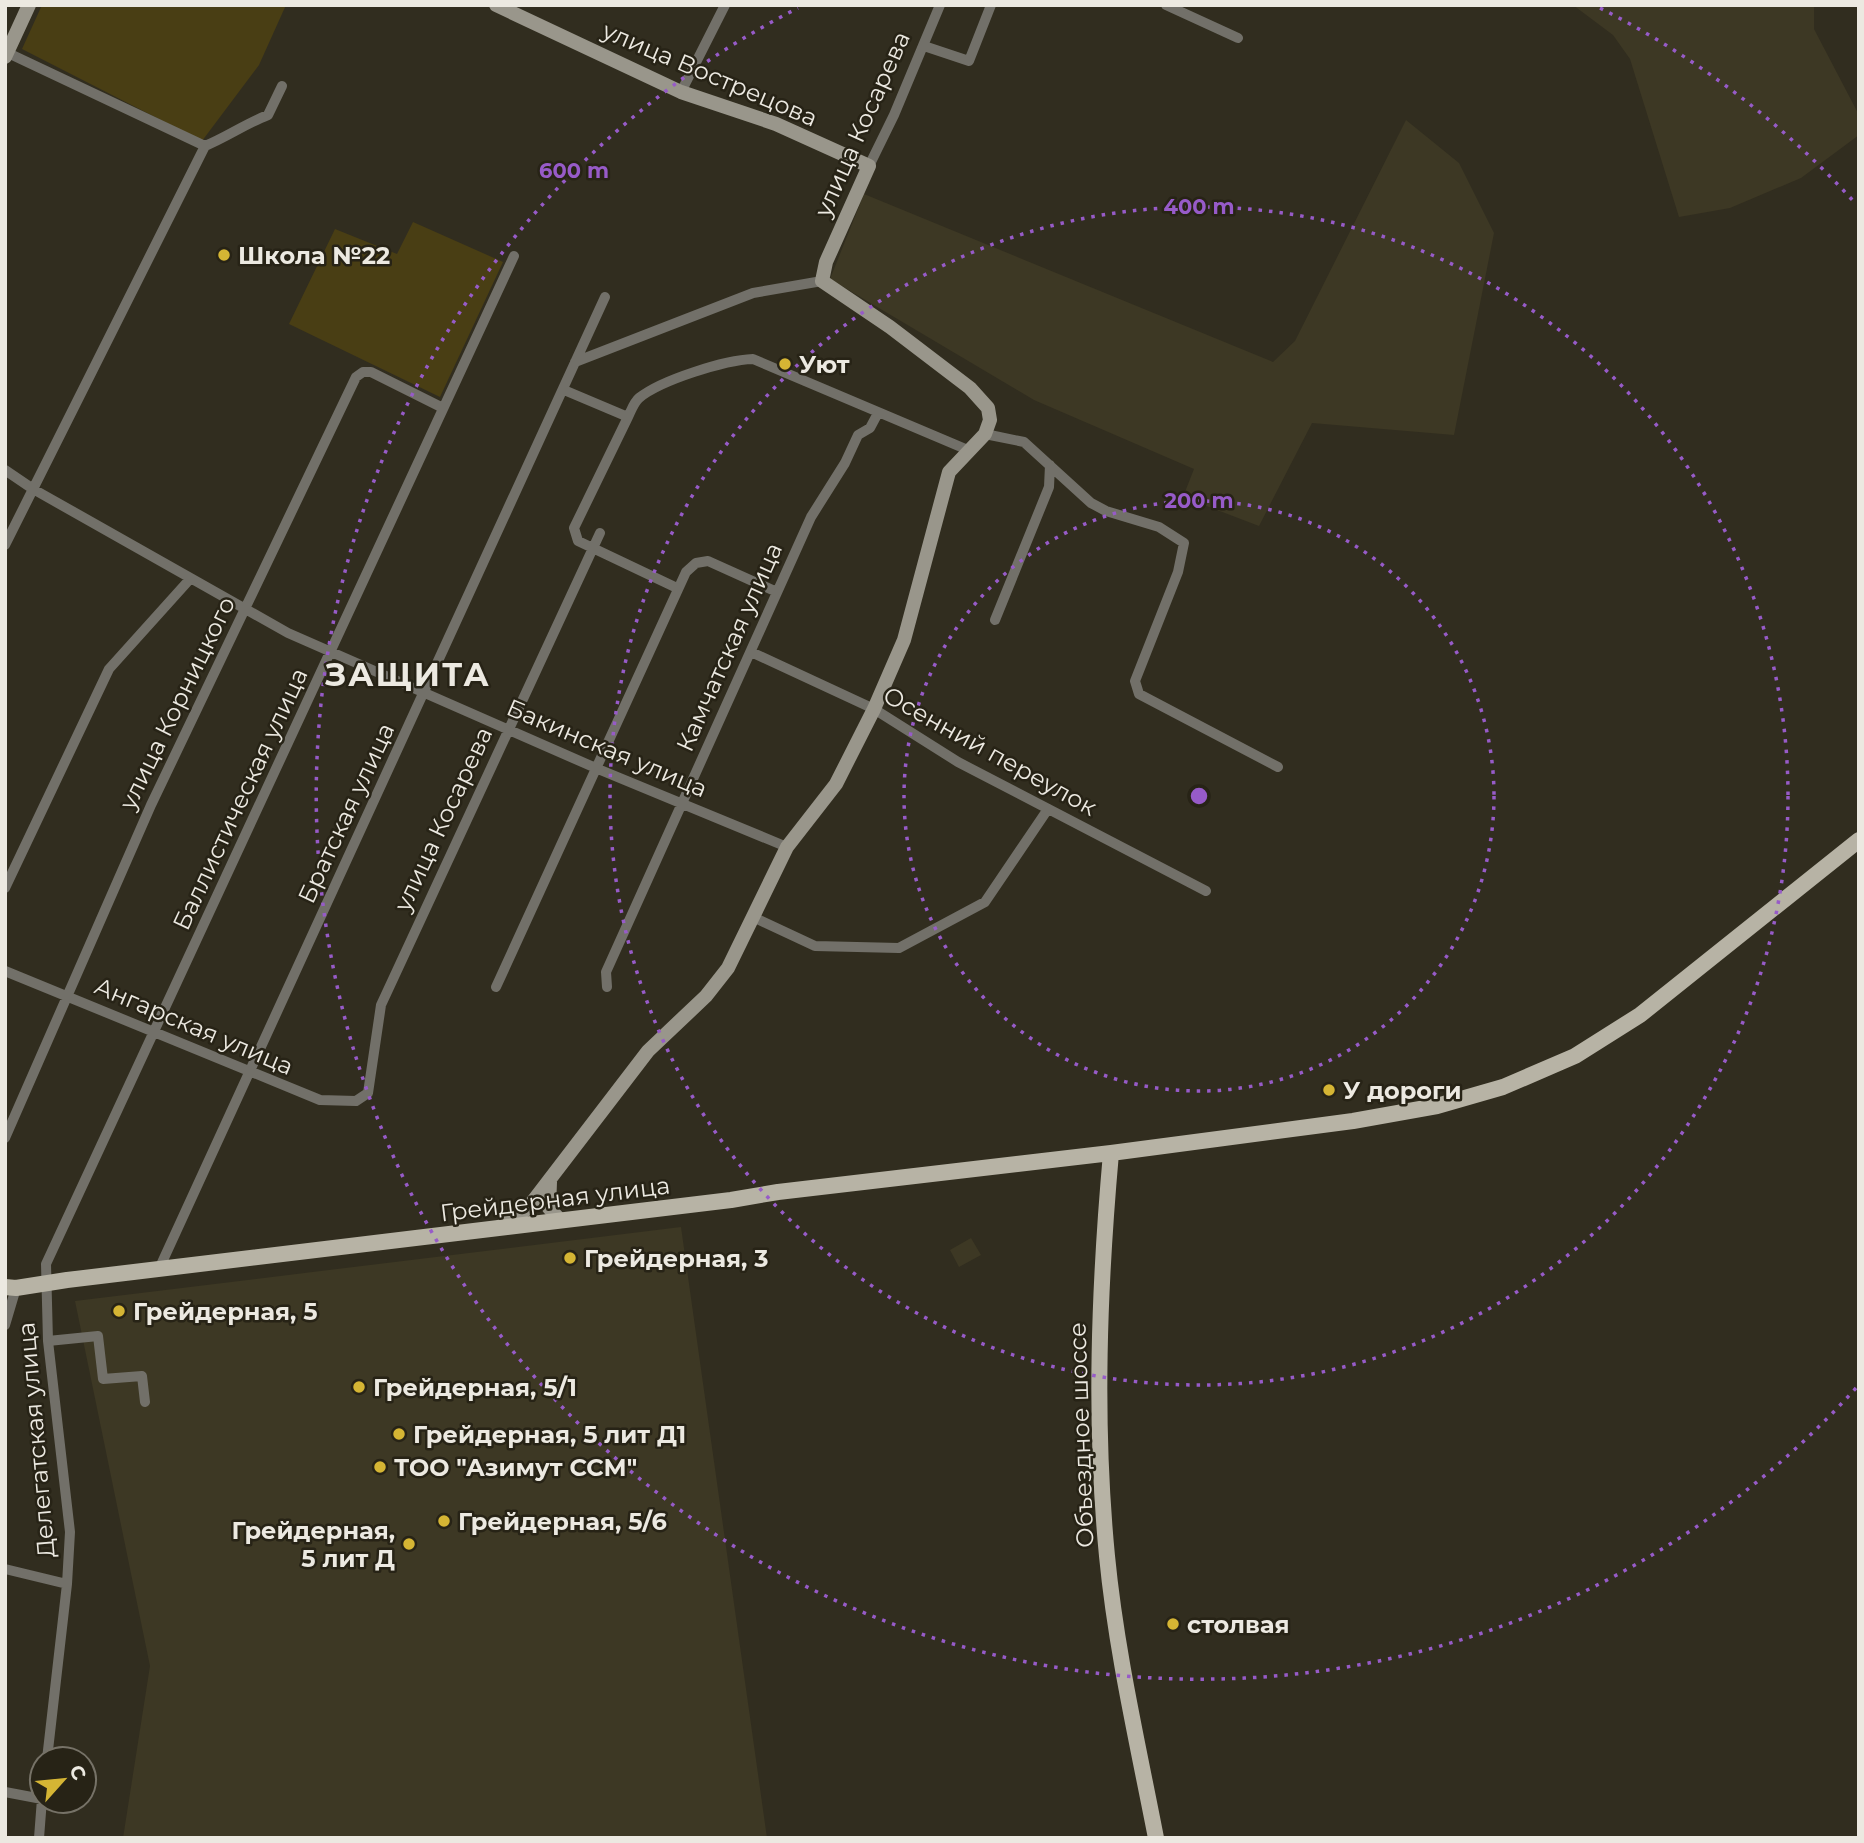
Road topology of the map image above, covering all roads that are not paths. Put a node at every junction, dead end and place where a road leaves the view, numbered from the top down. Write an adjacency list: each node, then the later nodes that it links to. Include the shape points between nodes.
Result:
1 (30, 5): 9 (street)
2 (724, 5): 11 (street)
3 (940, 5): 8 (street, улица Косарева)
4 (991, 5): 8 (street, via 969,61)
5 (1166, 5): 7 (street)
6 (504, 7): 11 (street, улица Вострецова)
7 (1238, 38)
8 (924, 46): 13 (street, улица Косарева)
9 (7, 55): 12 (street)
10 (282, 86): 12 (street, via 268,115)
11 (681, 92): 13 (street, улица Вострецова, via 776,124)
12 (205, 146): 26 (street)
13 (869, 166): 15 (street, улица Косарева, via 825,262)
14 (514, 256): 19 (street, Баллистическая улица)
15 (822, 281): 17 (street, via 753,293); 22 (street, via 970,388 988,408)
16 (605, 297): 17 (street, Братская улица)
17 (575, 362): 18 (street, Братская улица)
18 (564, 390): 21 (street); 37 (street, Братская улица)
19 (443, 408): 33 (street, улица Корницкого, via 371,372 356,377); 35 (street, Баллистическая улица)
20 (878, 413): 21 (street, via 753,359 742,359 654,390 637,399); 23 (street); 32 (street, Камчатская улица, via 870,428 858,435 811,517)
21 (628, 417): 29 (street, via 574,527 578,541)
22 (985, 433): 23 (street); 24 (street, via 1024,442)
23 (968, 450): 38 (street, via 949,472 904,640)
24 (1050, 465): 34 (street, via 1049,487); 40 (street, via 1091,503 1159,527 1184,543 1178,572 1135,681 1139,694)
25 (5, 470): 26 (street, Бакинская улица)
26 (33, 489): 28 (street); 30 (street, Бакинская улица)
27 (600, 533): 29 (street, улица Косарева)
28 (5, 545)
29 (594, 549): 31 (street); 39 (street, улица Косарева)
30 (190, 579): 33 (street, Бакинская улица); 46 (street, via 108,669)
31 (677, 588): 32 (street, via 696,563 708,561); 41 (street)
32 (777, 592): 36 (street, Камчатская улица)
33 (245, 608): 35 (street, Бакинская улица); 52 (street, улица Корницкого)
34 (995, 620)
35 (331, 652): 37 (street, Бакинская улица); 53 (street, Баллистическая улица)
36 (751, 652): 38 (street, Осенний переулок); 42 (street, Камчатская улица)
37 (424, 692): 39 (street, Бакинская улица); 54 (street, Братская улица)
38 (874, 709): 43 (street, Осенний переулок, via 958,762); 45 (street, via 836,784)
39 (510, 730): 41 (street, Бакинская улица); 55 (street, улица Косарева, via 381,1005)
40 (1278, 768)
41 (598, 769): 42 (street, Бакинская улица); 50 (street)
42 (682, 803): 45 (street, Бакинская улица); 51 (street, Камчатская улица, via 606,972)
43 (1048, 809): 47 (street, Осенний переулок); 48 (street, via 985,902 899,948 815,946)
44 (1859, 840): 57 (main road, Грейдерная улица, via 1640,1015 1575,1056 1503,1087 1397,1115)
45 (787, 847): 48 (street)
46 (5, 888)
47 (1206, 891)
48 (753, 917): 58 (street, via 728,968 706,996 648,1051)
49 (5, 971): 52 (street, Ангарская улица)
50 (496, 987)
51 (607, 987)
52 (65, 995): 53 (street, Ангарская улица); 56 (street, улица Корницкого)
53 (155, 1030): 54 (street, Ангарская улица); 62 (street, Баллистическая улица, via 46,1264)
54 (250, 1073): 55 (street, Ангарская улица, via 320,1100 356,1101); 61 (street, Братская улица)
55 (368, 1093)
56 (5, 1138)
57 (1111, 1153): 59 (main road, Грейдерная улица); 74 (main road, Объездное шоссе, via 1098,1375 1100,1477 1107,1559)
58 (551, 1178): 59 (street, via 548,1202); 60 (street, via 527,1209)
59 (561, 1221): 60 (main road, Грейдерная улица)
60 (498, 1229): 61 (main road, Грейдерная улица)
61 (159, 1269): 62 (main road, Грейдерная улица)
62 (46, 1285): 63 (main road, Грейдерная улица); 65 (street, Делегатская улица)
63 (11, 1287): 64 (street)
64 (5, 1325)
65 (48, 1341): 66 (street, via 98,1336 103,1379 142,1376); 68 (street, Делегатская улица, via 69,1532)
66 (145, 1402)
67 (5, 1569): 68 (street)
68 (67, 1584): 69 (street, Делегатская улица)
69 (49, 1745)
70 (5, 1792): 71 (street)
71 (28, 1796)
72 (41, 1815): 73 (street)
73 (39, 1838)
74 (1156, 1838)

